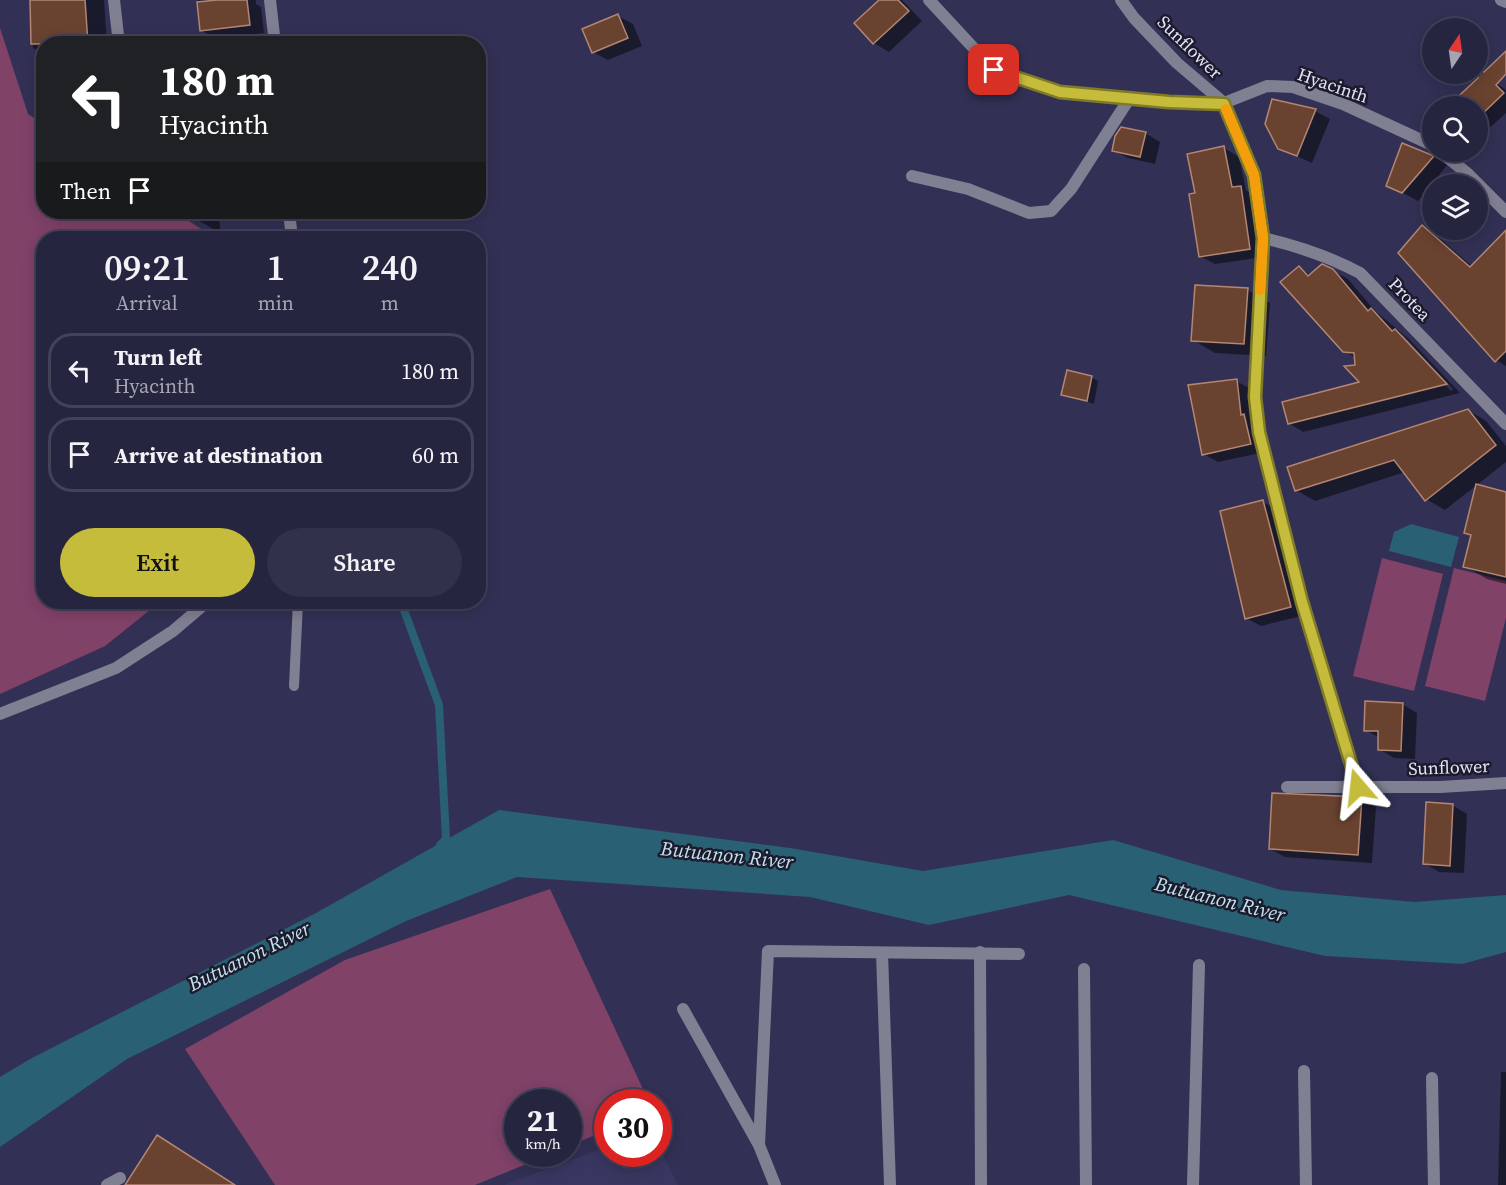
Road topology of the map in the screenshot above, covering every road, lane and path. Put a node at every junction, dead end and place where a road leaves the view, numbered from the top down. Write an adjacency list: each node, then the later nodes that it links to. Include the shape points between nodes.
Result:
1 (114, 0): 7 (street)
2 (270, 0): 8 (street)
3 (929, 0): 9 (street, Hyacinth, via 994,70 1060,92)
4 (1121, 0): 10 (street, Sunflower, via 1177,63)
5 (1501, 0): 6 (street)
6 (1506, 2)
7 (118, 36)
8 (274, 36)
9 (1129, 99): 10 (street, Hyacinth); 13 (street, via 1071,189 1051,211 1029,213 968,189)
10 (1224, 104): 11 (street, Hyacinth, via 1267,86 1293,87 1343,104); 15 (street, Sunflower, via 1254,175)
11 (1422, 140)
12 (1453, 162): 14 (street)
13 (912, 176)
14 (1506, 212)
15 (1263, 238): 16 (street, Protea, via 1331,257 1360,273); 23 (street, Sunflower, via 1255,397 1259,432 1302,602)
16 (1506, 424)
17 (199, 609): 20 (street, via 116,668)
18 (298, 609): 19 (lane)
19 (294, 686)
20 (0, 714)
21 (1506, 783): 23 (street, Sunflower)
22 (1287, 787): 23 (street, Sunflower)
23 (1358, 787)
24 (981, 952): 25 (street); 26 (street); 37 (street)
25 (882, 953): 32 (street, via 768,951); 36 (street)
26 (1020, 954)
27 (1199, 965): 39 (street)
28 (1084, 969): 38 (street)
29 (683, 1009): 32 (street)
30 (1304, 1071): 40 (street)
31 (1432, 1078): 41 (street)
32 (759, 1145): 35 (street)
33 (120, 1178): 34 (street)
34 (107, 1185)
35 (774, 1185)
36 (890, 1185)
37 (981, 1185)
38 (1086, 1185)
39 (1193, 1185)
40 (1306, 1185)
41 (1434, 1185)

